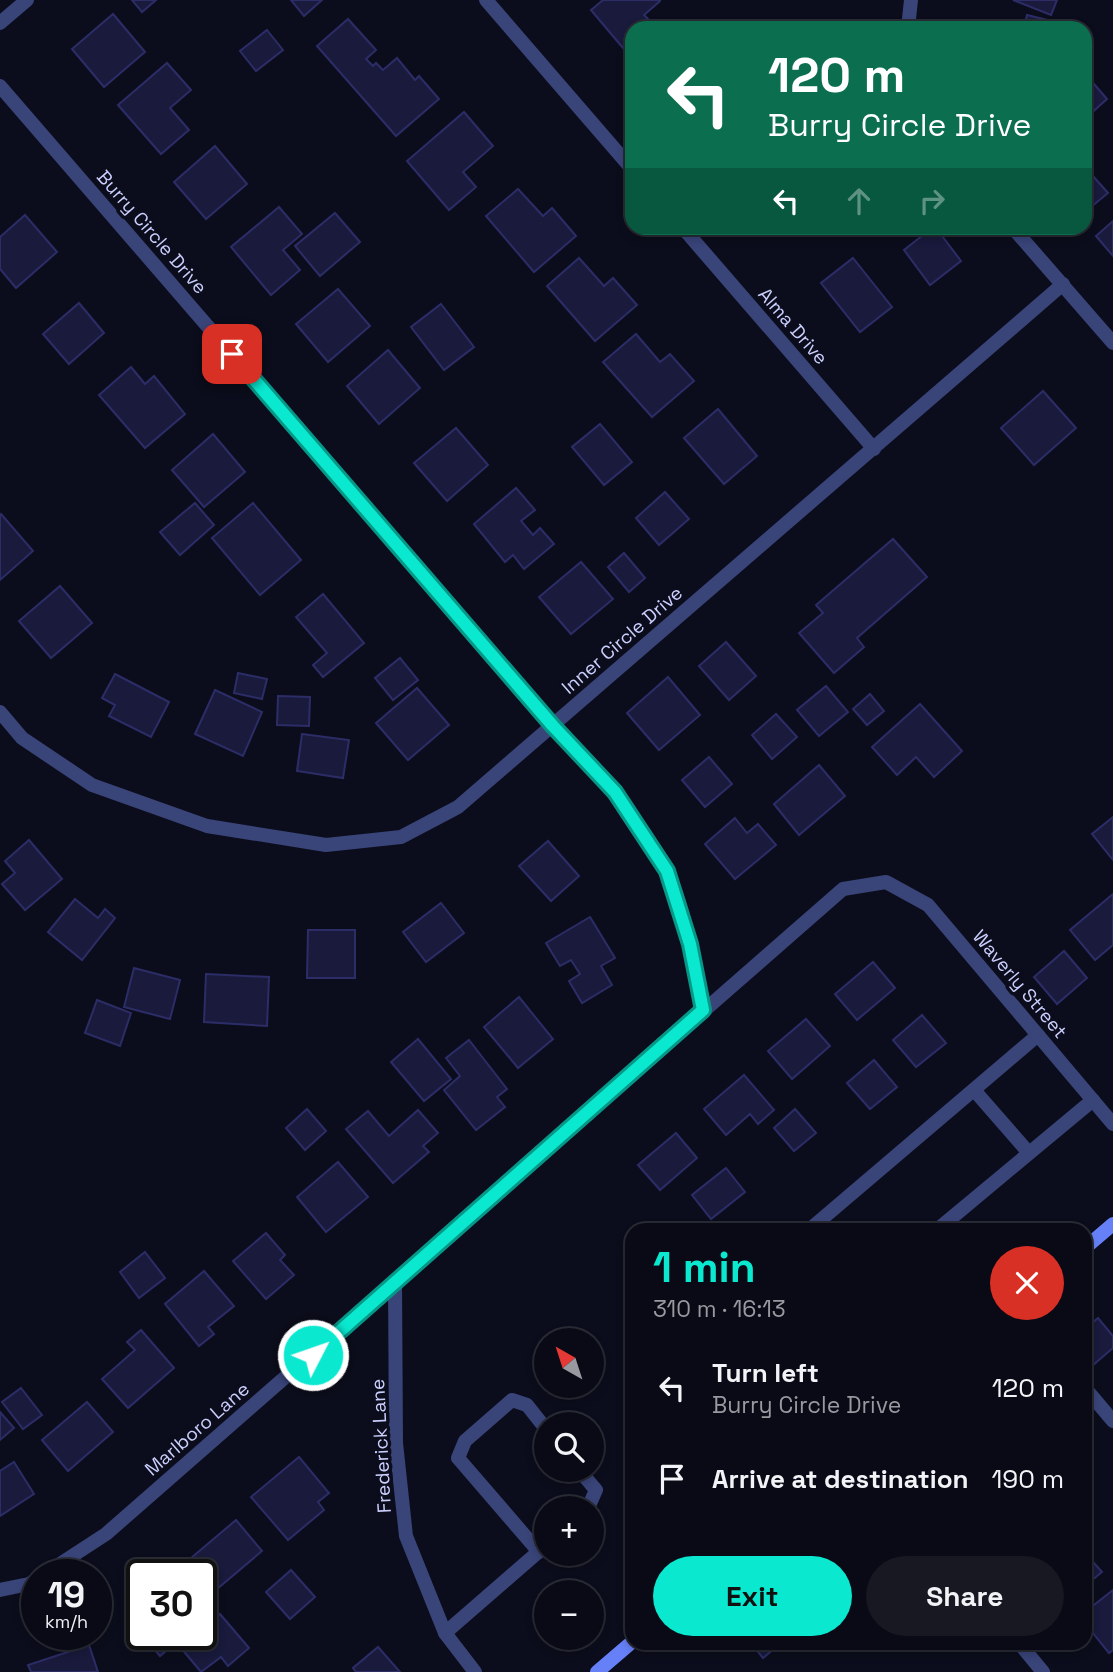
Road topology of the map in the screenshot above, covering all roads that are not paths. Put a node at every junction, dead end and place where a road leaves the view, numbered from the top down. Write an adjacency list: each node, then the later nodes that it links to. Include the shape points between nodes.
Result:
1 (27, 0): 5 (street)
2 (486, 0): 7 (street)
3 (911, 0): 4 (street)
4 (909, 21)
5 (0, 23)
6 (0, 86): 14 (street, Burry Circle Drive)
7 (625, 161)
8 (688, 235): 12 (street, Alma Drive)
9 (1019, 235): 10 (street)
10 (1063, 284): 11 (street); 12 (street, Inner Circle Drive)
11 (1113, 343)
12 (874, 449): 14 (street, Inner Circle Drive)
13 (0, 712): 14 (street, Inner Circle Drive, via 22,738 92,785 207,826 326,845 401,837 458,807)
14 (553, 726): 16 (street, Burry Circle Drive, via 615,792 667,871 690,944)
15 (886, 882): 16 (street, Marlboro Lane, via 843,889); 17 (street, Waverly Street, via 928,905)
16 (703, 1010): 26 (street, Marlboro Lane)
17 (1038, 1035): 18 (street); 19 (street, Waverly Street)
18 (974, 1090): 21 (street); 22 (street)
19 (1093, 1100): 20 (street, Waverly Street); 21 (street)
20 (1113, 1124)
21 (1029, 1153): 23 (street)
22 (817, 1223)
23 (945, 1223)
24 (1113, 1224): 25 (main road)
25 (1092, 1242)
26 (395, 1283): 32 (street, Marlboro Lane, via 106,1534); 35 (street, Frederick Lane, via 396,1443 406,1536)
27 (1092, 1396): 29 (street)
28 (534, 1414): 30 (street, via 527,1405 512,1401 465,1441 458,1458)
29 (1113, 1421)
30 (534, 1540)
31 (534, 1556): 35 (street)
32 (68, 1559)
33 (21, 1586): 34 (street)
34 (0, 1590)
35 (444, 1633): 38 (street, Frederick Lane)
36 (625, 1648): 39 (main road)
37 (1025, 1650): 40 (street)
38 (475, 1672)
39 (597, 1672)
40 (1043, 1672)

